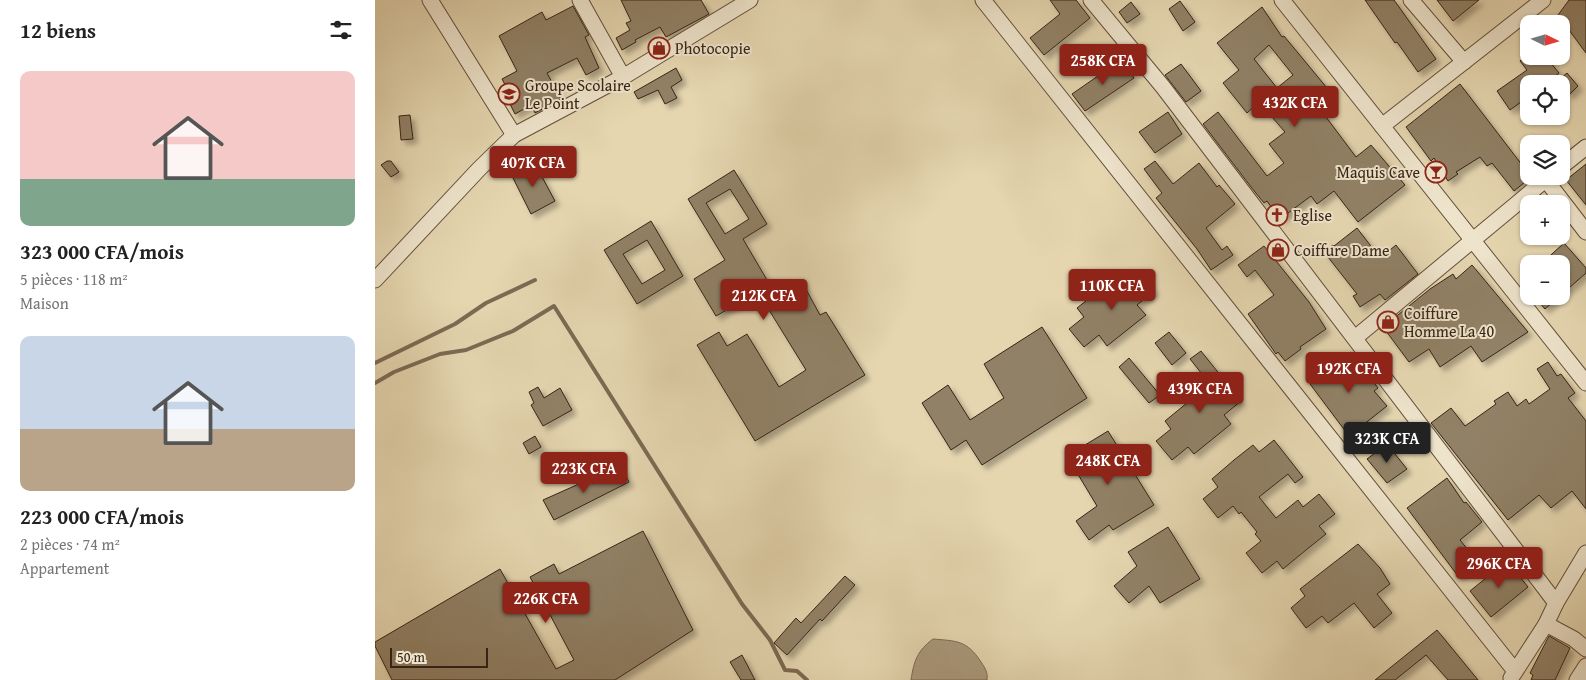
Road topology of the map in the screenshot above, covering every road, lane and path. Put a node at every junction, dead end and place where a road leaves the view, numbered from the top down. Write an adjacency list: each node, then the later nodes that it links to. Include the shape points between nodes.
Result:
1 (430, 0): 12 (street)
2 (580, 0): 10 (street)
3 (750, 0): 10 (street)
4 (983, 0): 27 (street)
5 (1091, 0): 20 (street, via 1163,87)
6 (1282, 0): 11 (street)
7 (1411, 0): 9 (street)
8 (1543, 0): 9 (street)
9 (1464, 62): 11 (street)
10 (623, 77): 12 (street)
11 (1383, 126): 18 (street)
12 (514, 135): 19 (street)
13 (1586, 147): 14 (street)
14 (1570, 160)
15 (1540, 185): 18 (street)
16 (1553, 185): 17 (street)
17 (1586, 232)
18 (1473, 240): 20 (street); 21 (street)
19 (375, 280)
20 (1355, 338): 23 (street)
21 (1586, 383)
22 (1586, 553): 23 (street)
23 (1556, 602): 24 (street)
24 (1546, 624): 25 (street); 27 (street)
25 (1586, 649)
26 (1586, 666): 28 (street)
27 (1513, 676)
28 (1577, 680)

